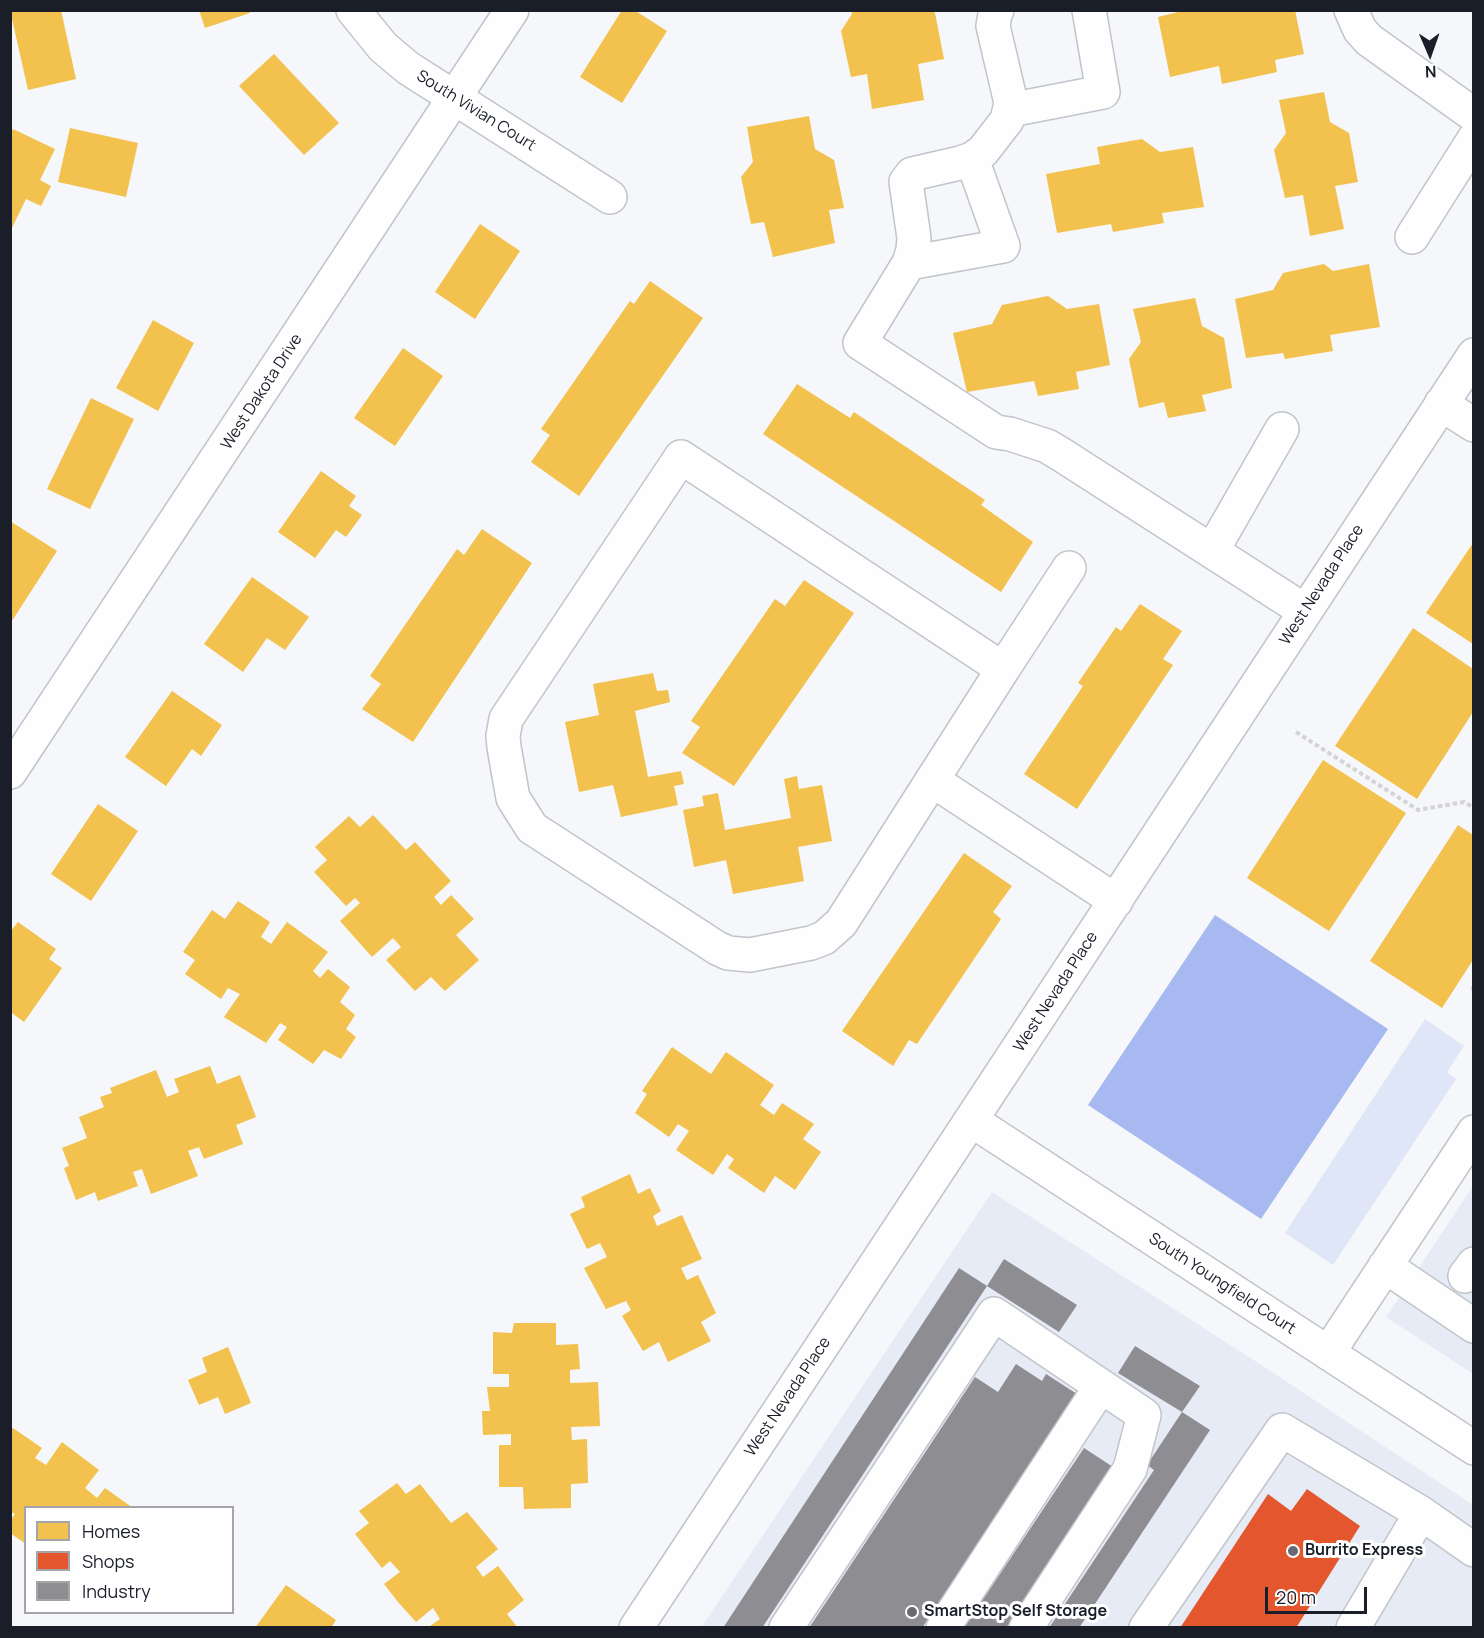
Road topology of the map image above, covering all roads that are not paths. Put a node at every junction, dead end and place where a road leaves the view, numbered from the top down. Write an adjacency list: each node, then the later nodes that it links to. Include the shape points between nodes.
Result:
1 (353, 10): 6 (street, South Vivian Court, via 383,47)
2 (512, 10): 6 (street, West Dakota Drive)
3 (998, 10): 7 (street, via 993,26)
4 (1089, 10): 7 (street, via 1103,92)
5 (1351, 10): 8 (street, via 1369,40)
6 (455, 97): 11 (street, South Vivian Court); 22 (street, West Dakota Drive)
7 (1010, 110): 10 (street, via 996,136)
8 (1473, 115)
9 (1473, 139): 12 (street)
10 (972, 159): 13 (street, via 912,174 906,182 914,238); 13 (street, via 1003,246)
11 (610, 197)
12 (1412, 237)
13 (909, 263): 18 (street, via 860,343 996,432 1055,450)
14 (1473, 354): 15 (street, West Nevada Place)
15 (1441, 404): 16 (street); 20 (street, West Nevada Place)
16 (1473, 425)
17 (1282, 429): 18 (street)
18 (1212, 552): 20 (street)
19 (1069, 568): 21 (street)
20 (1305, 611): 24 (street, West Nevada Place)
21 (1003, 669): 23 (street); 23 (street, via 681,457 504,725 513,798 532,828 717,948 740,955 811,943 834,930)
22 (10, 772)
23 (932, 780): 24 (street)
24 (1116, 901): 25 (street, West Nevada Place)
25 (972, 1120): 29 (street, South Youngfield Court); 34 (street, West Nevada Place)
26 (1473, 1132): 27 (street)
27 (1385, 1266): 28 (street); 29 (street)
28 (1473, 1326)
29 (1328, 1353): 31 (street, South Youngfield Court)
30 (1101, 1386): 35 (street, via 994,1314); 36 (street); 37 (street, via 1144,1415 1130,1469)
31 (1473, 1448)
32 (1421, 1513): 33 (street); 38 (street, via 1282,1430); 39 (street)
33 (1473, 1550)
34 (636, 1628)
35 (786, 1628)
36 (943, 1628)
37 (1026, 1628)
38 (1146, 1628)
39 (1353, 1628)

